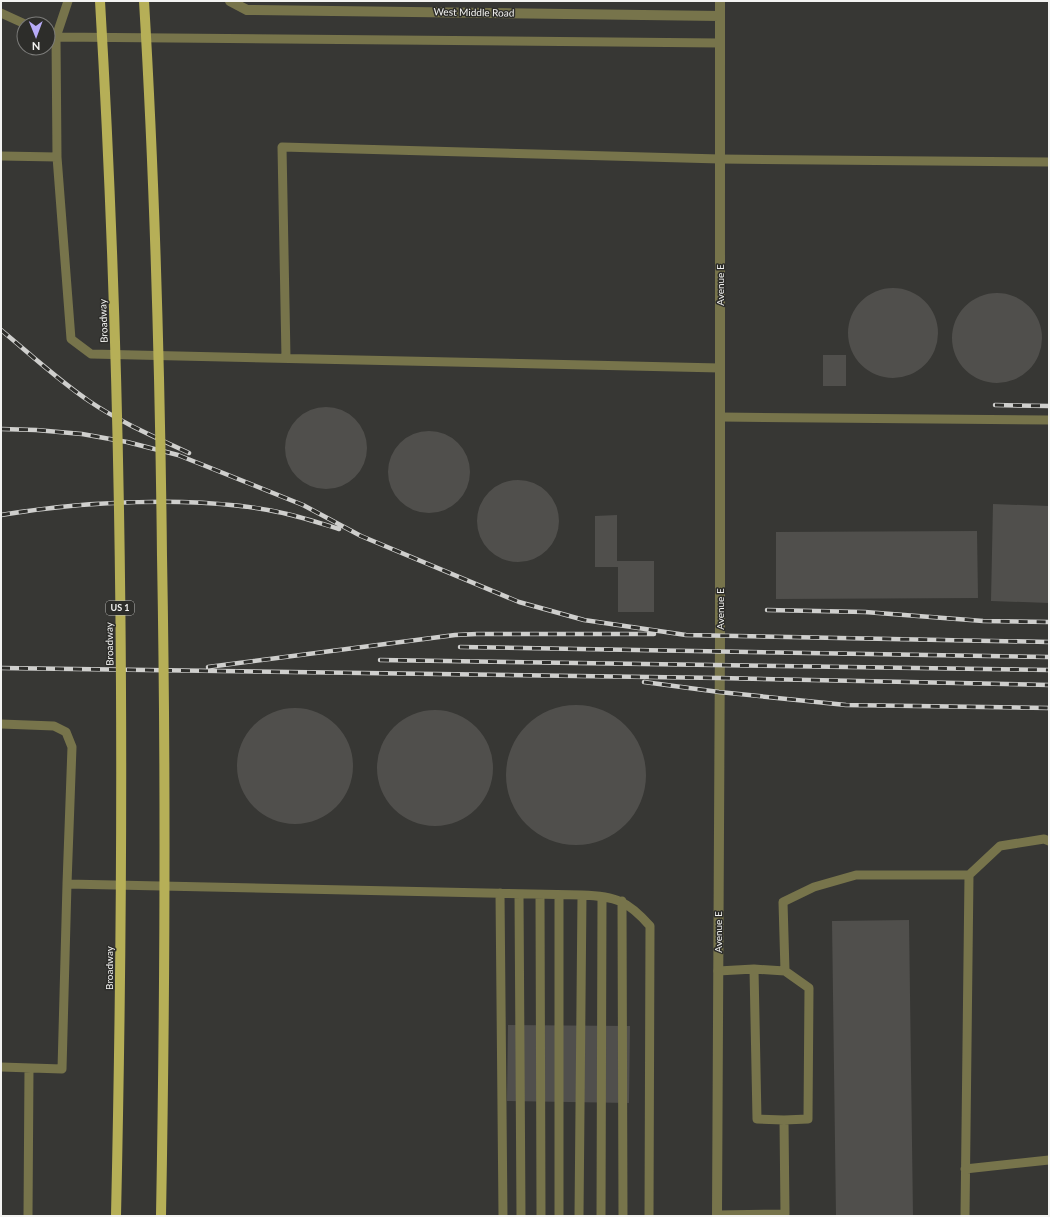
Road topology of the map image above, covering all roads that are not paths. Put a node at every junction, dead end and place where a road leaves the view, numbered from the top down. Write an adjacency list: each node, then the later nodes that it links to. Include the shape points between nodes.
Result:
1 (68, 1): 9 (lane)
2 (100, 1): 41 (main road, Broadway / US 1, bridge, via 117,394 121,683 121,989)
3 (144, 1): 42 (main road, bridge, via 156,240 164,671)
4 (230, 1): 7 (street, West Middle Road, via 247,10)
5 (720, 1): 7 (street, Avenue E)
6 (1, 13): 8 (lane)
7 (720, 16): 11 (street, Avenue E)
8 (16, 20)
9 (56, 27)
10 (56, 36): 11 (lane)
11 (720, 43): 15 (street, Avenue E)
12 (53, 56): 14 (lane)
13 (1, 156): 14 (lane)
14 (57, 157): 17 (lane, via 71,339 91,354)
15 (720, 159): 16 (lane); 17 (lane, via 282,147); 18 (street, Avenue E)
16 (1049, 162)
17 (286, 358): 18 (lane)
18 (720, 368): 19 (street, Avenue E)
19 (720, 417): 20 (lane); 33 (street, Avenue E)
20 (1049, 420)
21 (1, 724): 24 (lane, via 54,726 66,732 72,747)
22 (1049, 840): 23 (lane, via 1000,846)
23 (969, 876): 34 (lane, via 856,875 814,887 783,902); 39 (lane)
24 (67, 884): 25 (lane); 36 (lane, via 62,1069)
25 (500, 893): 26 (lane); 43 (lane)
26 (519, 894): 27 (lane); 44 (lane)
27 (540, 894): 28 (lane); 45 (lane)
28 (559, 895): 29 (lane); 46 (lane)
29 (582, 895): 30 (lane); 47 (lane)
30 (602, 897): 31 (lane); 48 (lane)
31 (622, 901): 49 (lane); 50 (lane, via 650,926)
32 (754, 969): 33 (lane); 34 (lane); 37 (lane, via 757,1119)
33 (718, 971): 51 (street, Avenue E)
34 (785, 972): 37 (lane, via 809,988 808,1119)
35 (1, 1067): 36 (lane)
36 (29, 1068): 40 (lane)
37 (784, 1120): 51 (lane, via 785,1214)
38 (1049, 1160): 39 (lane)
39 (965, 1169): 52 (lane)
40 (28, 1216)
41 (116, 1216)
42 (161, 1216)
43 (503, 1216)
44 (521, 1216)
45 (541, 1216)
46 (559, 1216)
47 (579, 1216)
48 (601, 1216)
49 (623, 1216)
50 (649, 1216)
51 (717, 1216)
52 (965, 1216)

